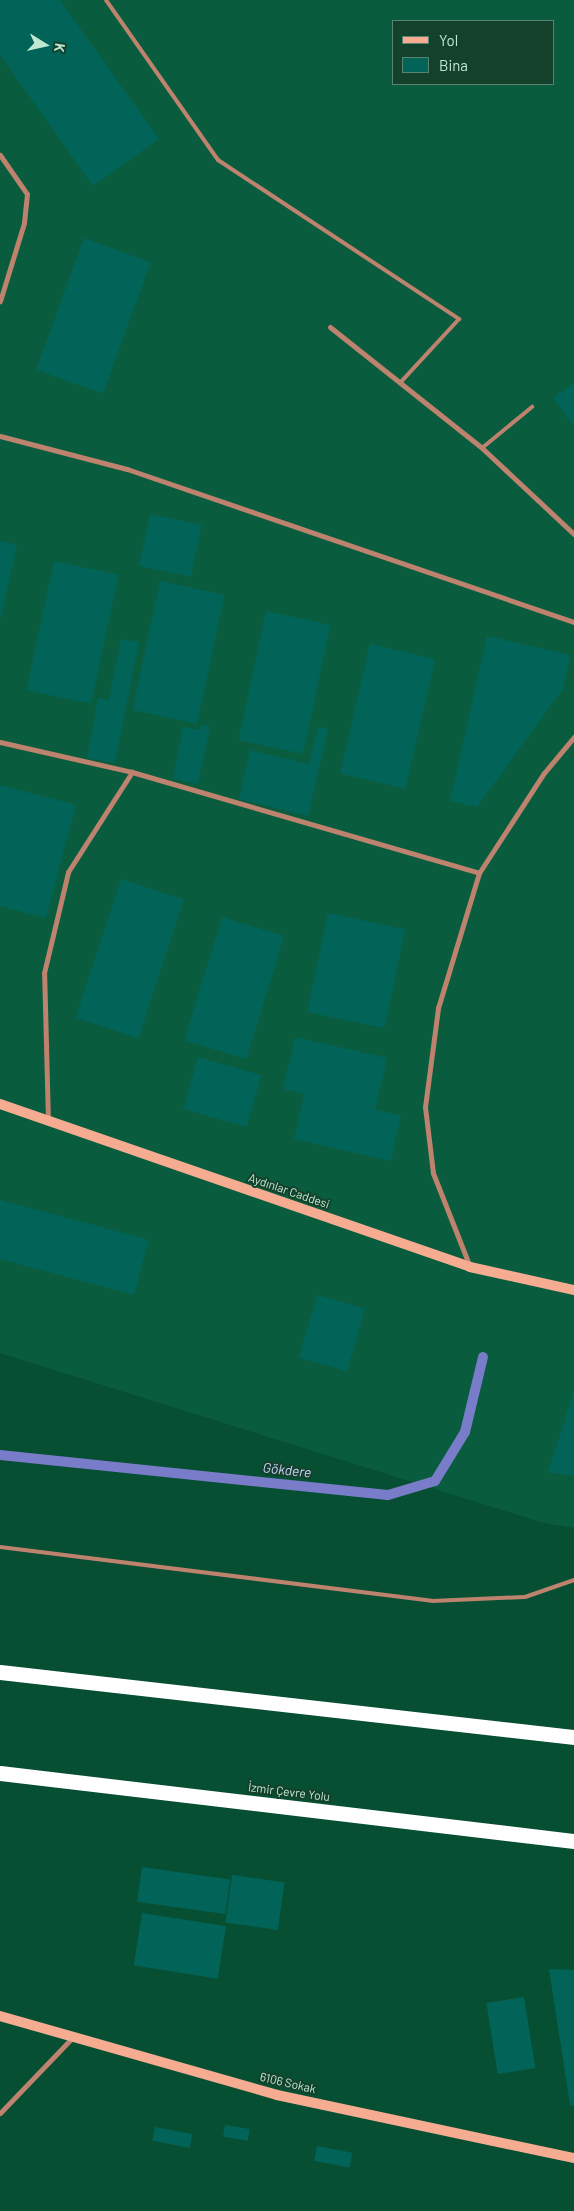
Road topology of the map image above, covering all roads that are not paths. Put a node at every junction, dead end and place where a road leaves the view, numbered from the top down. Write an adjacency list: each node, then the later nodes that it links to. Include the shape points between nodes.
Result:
1 (106, 0): 5 (lane, via 218,160 459,319)
2 (0, 155): 3 (street, via 27,194 24,223)
3 (0, 301)
4 (330, 327): 5 (street)
5 (400, 383): 8 (street)
6 (532, 407): 8 (lane)
7 (0, 436): 10 (street, via 127,469)
8 (482, 448): 9 (street)
9 (574, 534)
10 (574, 622)
11 (574, 737): 14 (street, via 544,773)
12 (0, 742): 13 (street)
13 (132, 772): 14 (street); 16 (street, via 68,872 44,973)
14 (480, 873): 17 (street, via 438,1008 425,1107 433,1173)
15 (0, 1104): 16 (street, Aydınlar Caddesi)
16 (48, 1121): 17 (street, Aydınlar Caddesi)
17 (470, 1267): 18 (street, Aydınlar Caddesi)
18 (574, 1290)
19 (0, 1547): 20 (lane, via 432,1601 525,1597)
20 (574, 1580)
21 (0, 1672): 22 (highway)
22 (574, 1737)
23 (0, 1773): 24 (highway, İzmir Çevre Yolu)
24 (574, 1841)
25 (0, 2016): 26 (street, 6106 Sokak)
26 (73, 2037): 27 (street); 28 (street, 6106 Sokak, via 277,2094)
27 (0, 2113)
28 (574, 2158)

